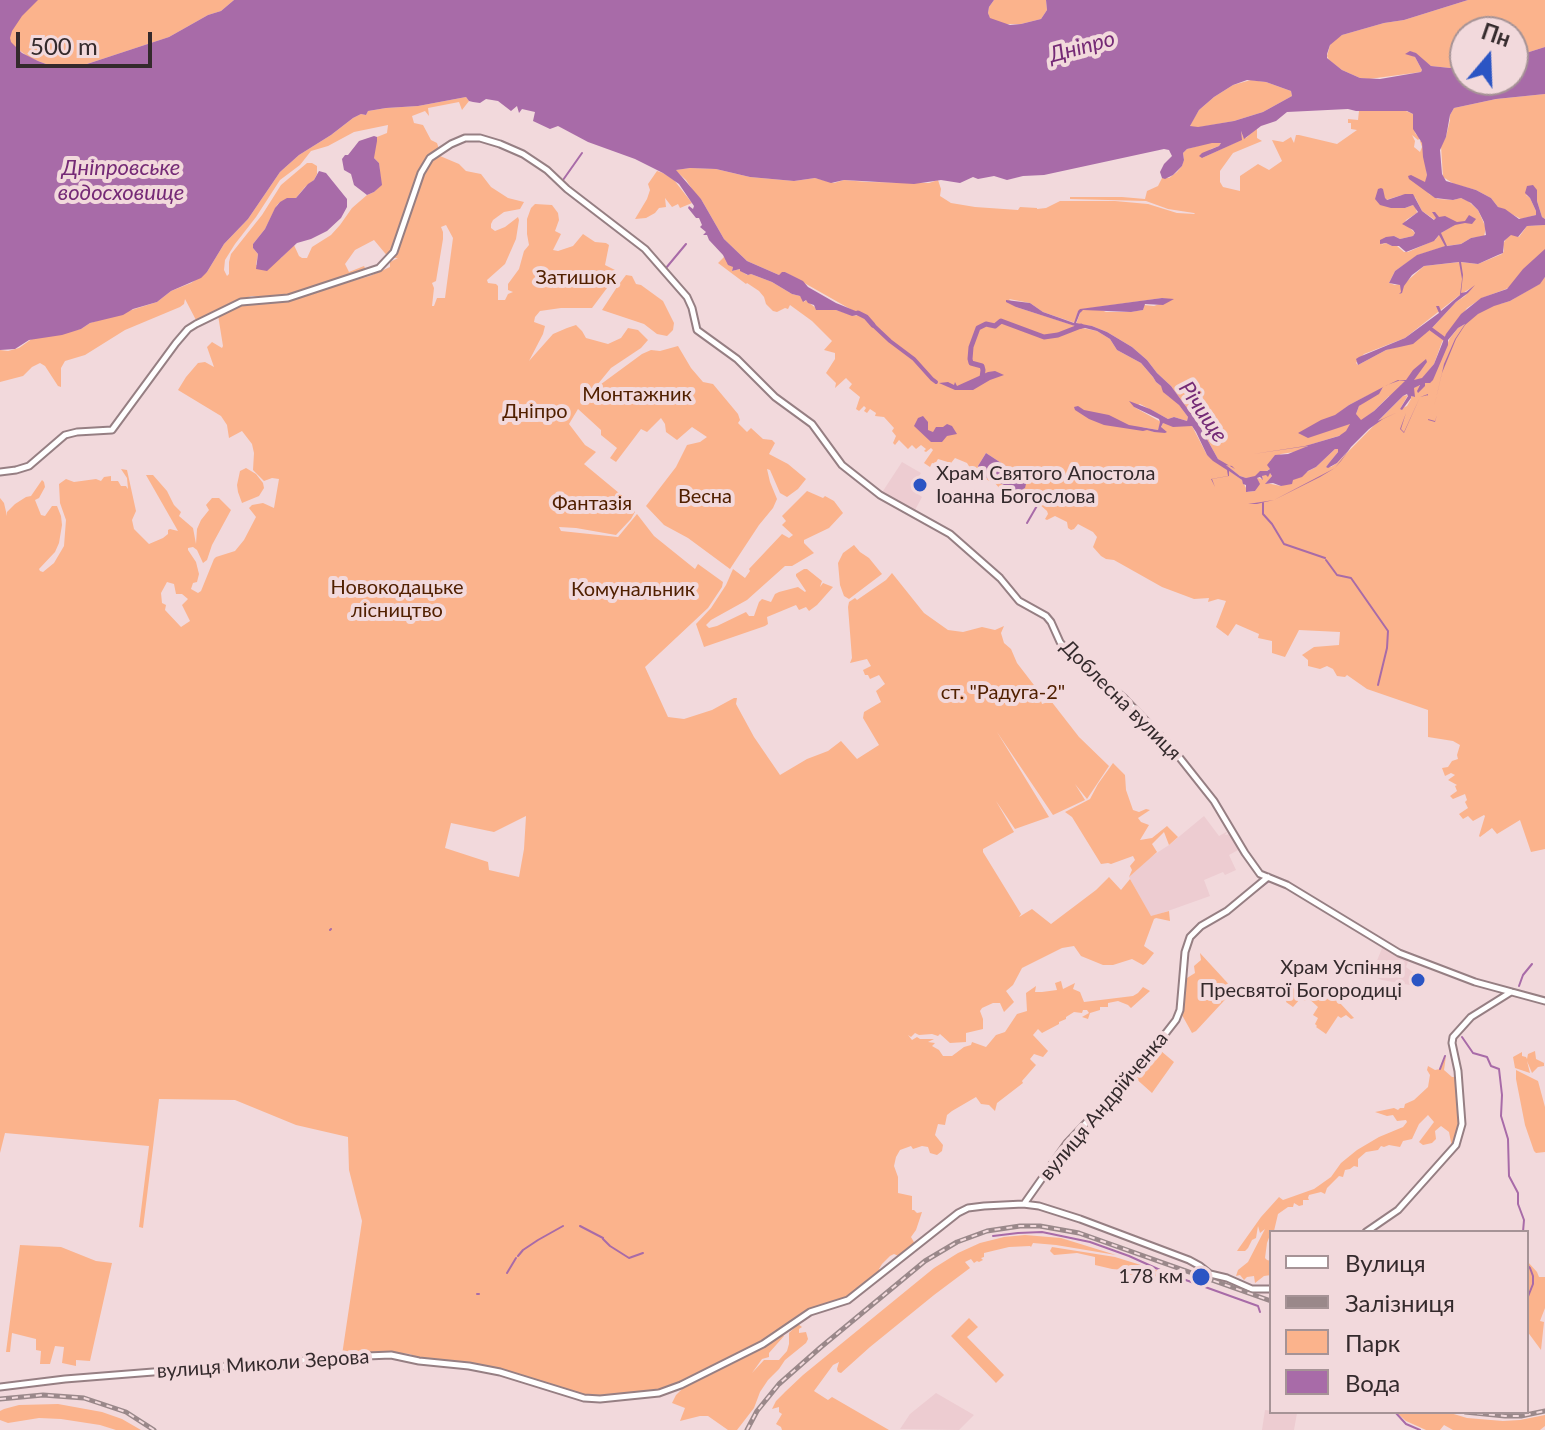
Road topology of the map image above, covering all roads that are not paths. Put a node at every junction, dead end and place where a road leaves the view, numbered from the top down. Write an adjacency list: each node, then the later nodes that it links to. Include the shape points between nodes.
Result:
1 (0, 472): 2 (street, Доблесна вулиця, via 29,466 65,435 112,430 196,324 241,302 288,298 379,268 397,246 426,163 451,144 480,138 523,154 637,241 687,297 697,330 812,424 842,465 880,495 950,534 1019,601 1046,616 1069,653 1166,741 1214,801 1254,868)
2 (1268, 877): 3 (street, via 1399,953); 5 (street, вулиця Андрійченка, via 1190,937 1176,1020 1067,1143)
3 (1511, 991): 4 (street); 6 (street, via 1471,1017 1453,1037 1462,1124 1456,1145 1398,1210)
4 (1545, 1001)
5 (1023, 1204): 7 (street, via 1089,1223 1244,1286); 8 (street, вулиця Миколи Зерова, via 968,1208 848,1300 810,1312 763,1344 668,1391 581,1397 500,1372 391,1355)
6 (1369, 1230)
7 (1269, 1289)
8 (0, 1387)

